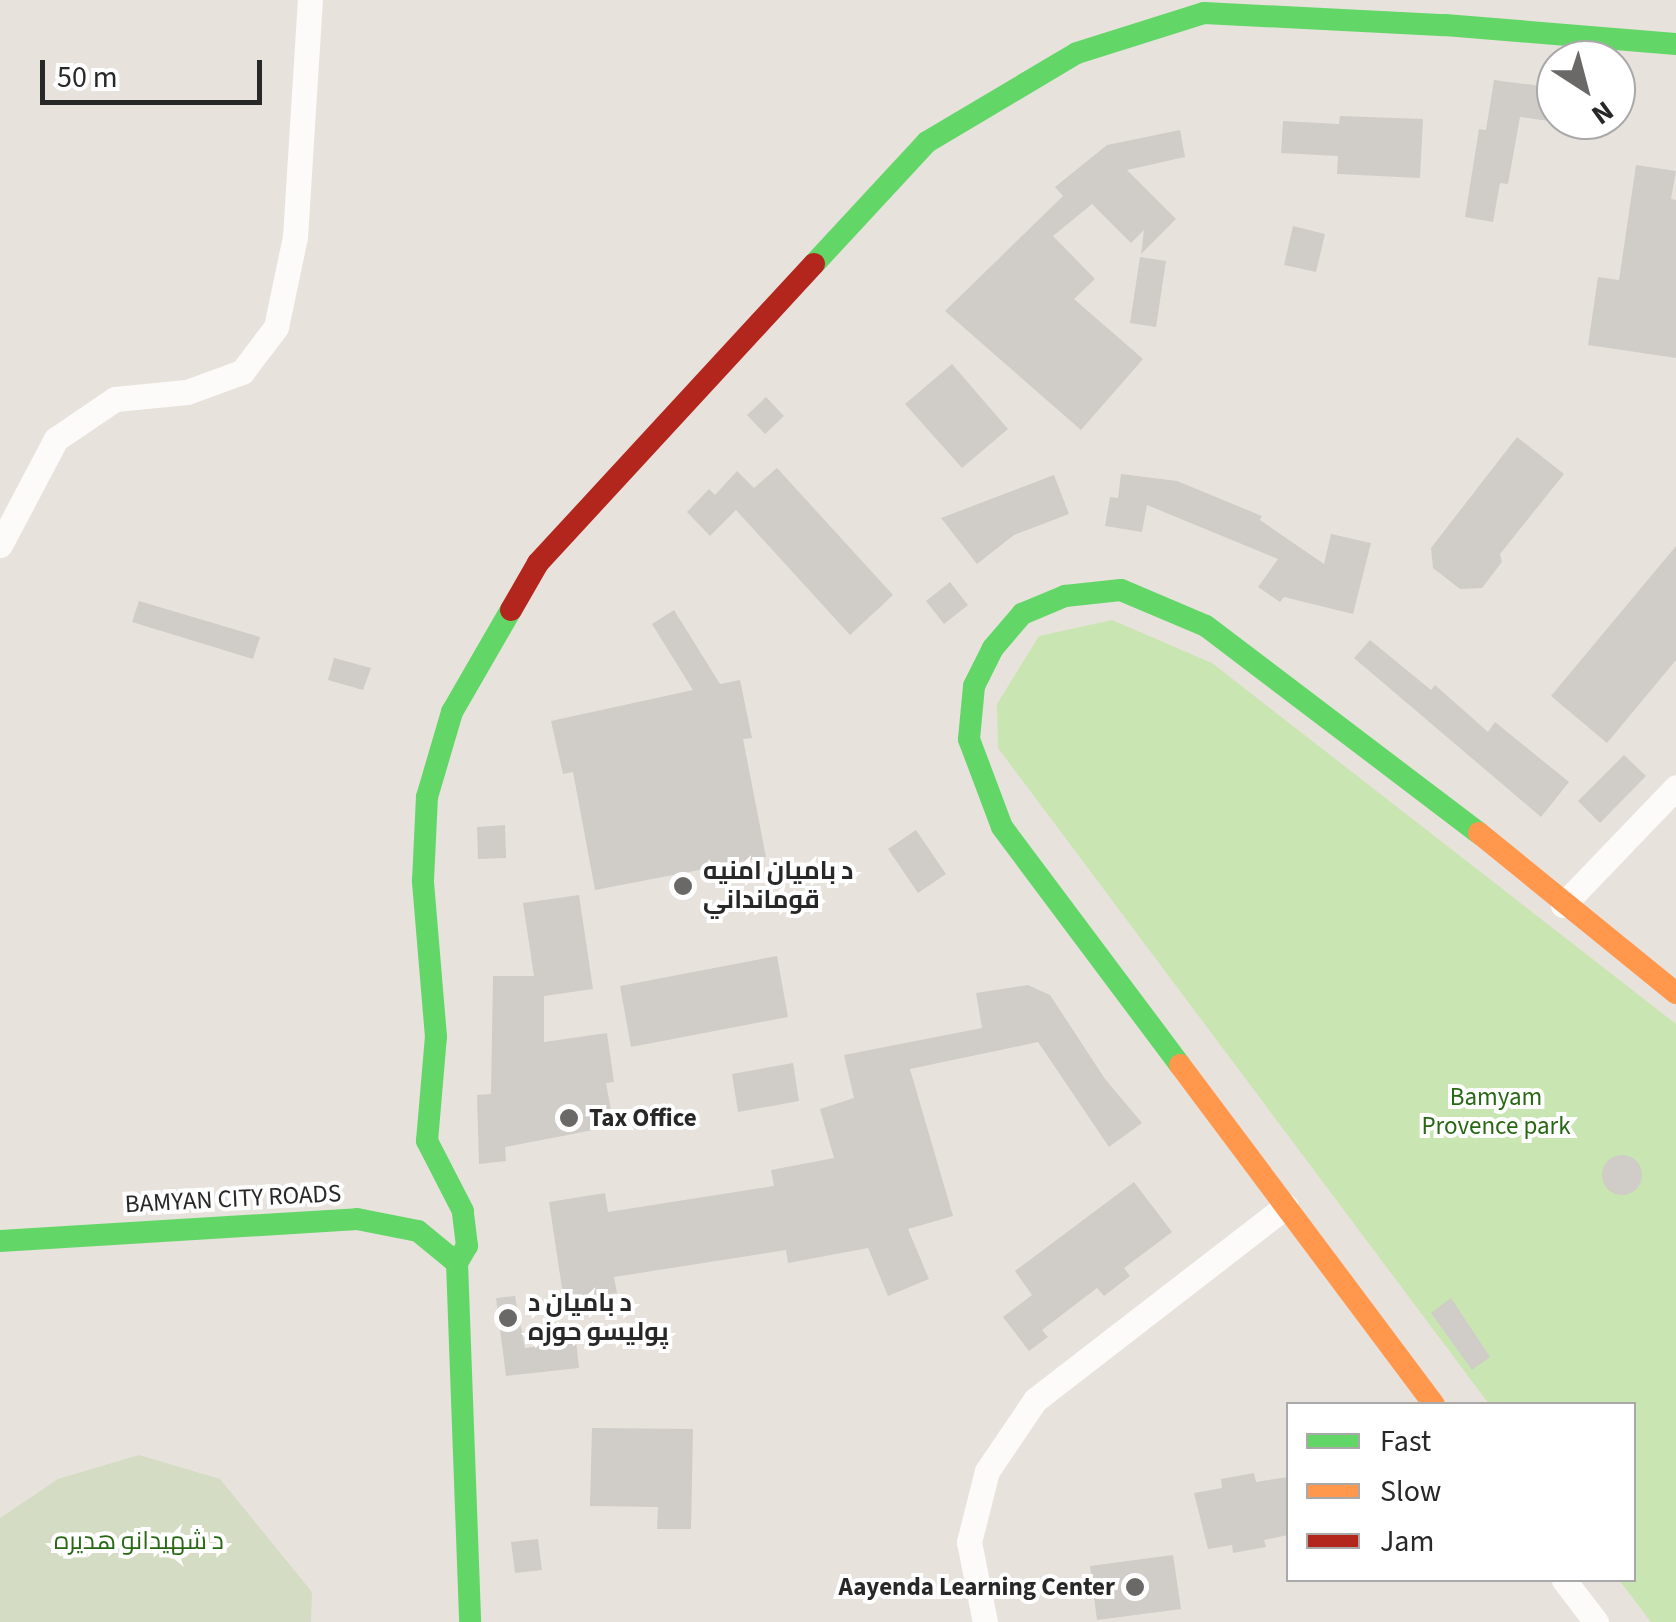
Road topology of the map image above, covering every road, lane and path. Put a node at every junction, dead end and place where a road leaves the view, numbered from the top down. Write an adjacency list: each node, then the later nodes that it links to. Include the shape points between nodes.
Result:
1 (310, 0): 3 (street, via 295,237 276,327 242,372 187,392 115,399 56,440)
2 (1676, 44): 9 (street, via 1204,13 1077,53 928,142 538,563 452,712 426,796 423,882 436,1036 427,1141 463,1212 467,1246)
3 (0, 545)
4 (1676, 787): 5 (street)
5 (1563, 906): 6 (street); 7 (street, via 1396,767 1206,626 1121,590 1065,596 1022,614 992,648 974,686 969,739 1002,827)
6 (1676, 992)
7 (1286, 1206): 10 (street); 13 (street, via 1035,1400 988,1470 970,1542)
8 (0, 1241): 9 (street, BAMYAN CITY ROADS, via 357,1219 418,1231)
9 (457, 1263): 12 (street)
10 (1433, 1402)
11 (1566, 1582): 14 (street)
12 (470, 1622)
13 (985, 1622)
14 (1596, 1622)

